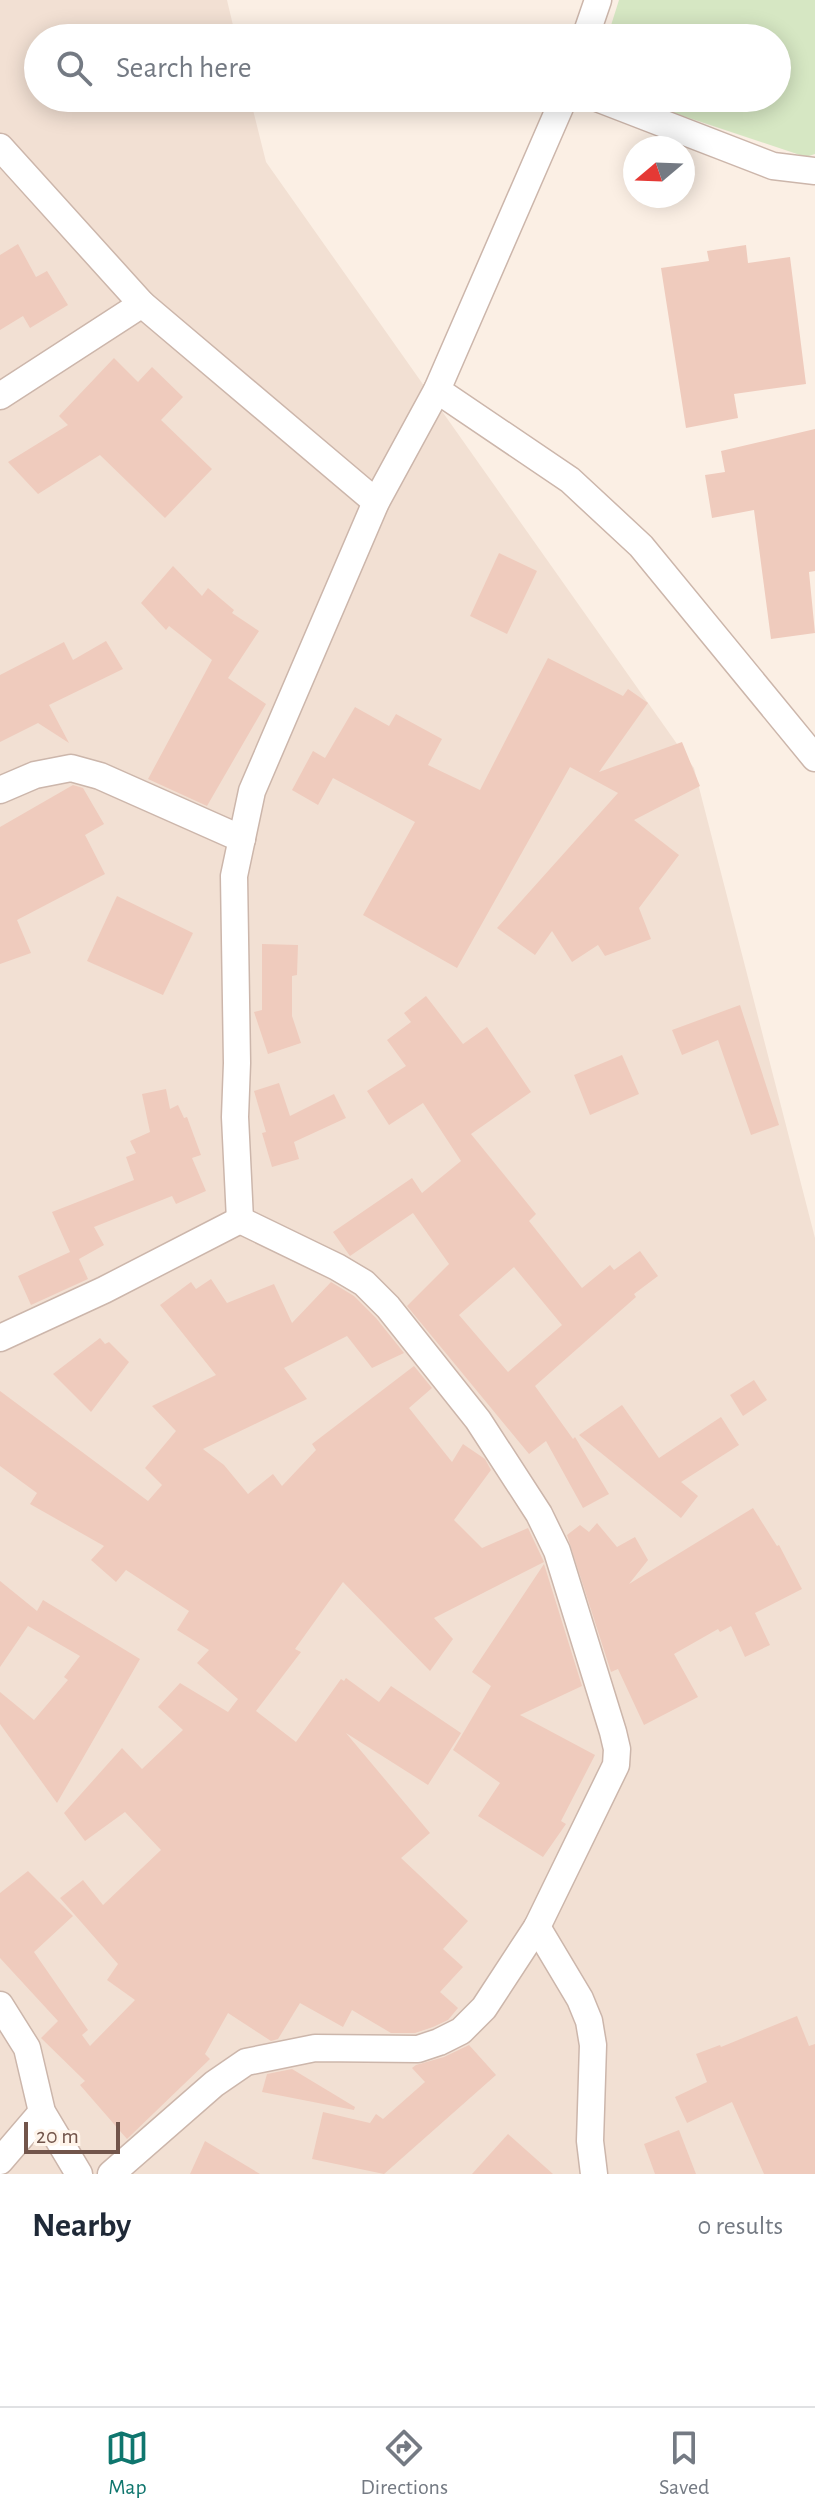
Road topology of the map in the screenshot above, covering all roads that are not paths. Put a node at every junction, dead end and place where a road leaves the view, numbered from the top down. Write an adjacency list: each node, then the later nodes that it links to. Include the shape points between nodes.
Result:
1 (598, 0): 2 (street)
2 (590, 24)
3 (558, 112): 8 (street)
4 (633, 112): 6 (street, via 773,166)
5 (0, 147): 7 (street)
6 (815, 171)
7 (142, 304): 9 (street); 10 (street)
8 (437, 390): 10 (street); 11 (street, via 570,480 641,546)
9 (0, 396)
10 (376, 502): 13 (street, via 252,791)
11 (815, 758)
12 (0, 790): 13 (street, via 71,768)
13 (242, 839): 14 (street, via 234,876)
14 (240, 1220): 15 (street); 16 (street, via 337,1267 364,1283 388,1307 478,1420 557,1551 617,1749 616,1765)
15 (0, 1338)
16 (537, 1927): 21 (street, via 484,2008 461,2031 418,2049 315,2048 246,2062); 22 (street, via 589,2021)
17 (0, 2005): 18 (street, via 27,2048)
18 (42, 2112): 19 (street); 20 (street)
19 (0, 2161)
20 (79, 2174)
21 (111, 2174)
22 (594, 2174)

